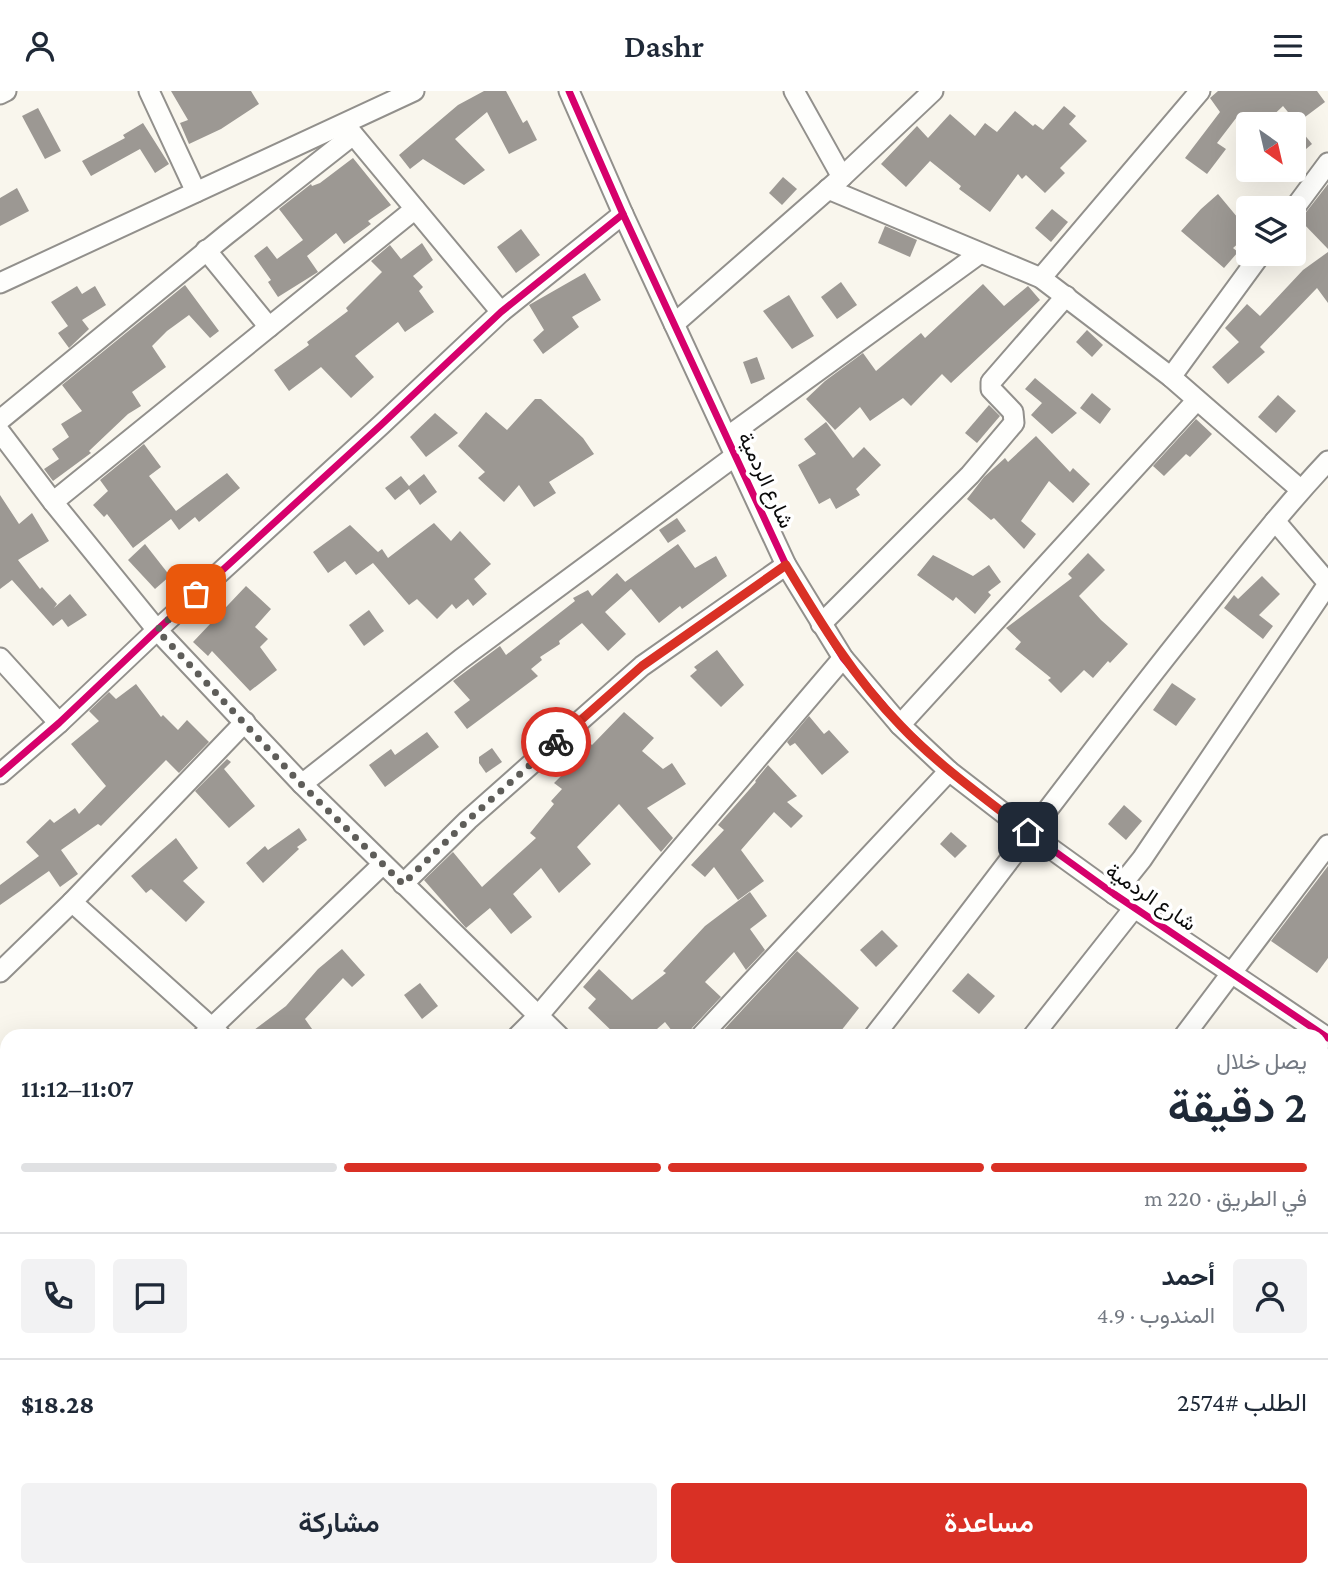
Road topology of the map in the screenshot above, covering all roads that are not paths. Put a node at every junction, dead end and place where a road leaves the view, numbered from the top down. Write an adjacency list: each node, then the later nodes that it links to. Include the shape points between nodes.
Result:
1 (6, 91): 8 (street)
2 (149, 91): 12 (street)
3 (414, 91): 9 (street)
4 (569, 91): 15 (street, شارع الردمية)
5 (794, 91): 11 (street)
6 (933, 91): 11 (street)
7 (1200, 91): 19 (street)
8 (0, 94)
9 (348, 129): 12 (street); 14 (street); 16 (street)
10 (1328, 163): 13 (street)
11 (835, 183): 17 (street); 23 (street)
12 (196, 192): 20 (street)
13 (1303, 196)
14 (415, 209): 22 (street); 24 (street)
15 (623, 214): 22 (street); 23 (street, شارع الردمية)
16 (206, 250): 24 (street); 27 (street)
17 (979, 254): 19 (street); 29 (street)
18 (1252, 266): 25 (street)
19 (1041, 278): 21 (street)
20 (0, 283)
21 (1066, 296): 25 (street); 37 (street, via 990,384 1013,412 1014,423 970,475)
22 (500, 312): 38 (street)
23 (674, 324): 29 (street, شارع الردمية)
24 (269, 327): 33 (street)
25 (1171, 377): 26 (street)
26 (1197, 400): 32 (street); 43 (street)
27 (0, 420)
28 (0, 432): 33 (street)
29 (727, 437): 30 (street, شارع الردمية)
30 (735, 456): 35 (street, شارع الردمية); 46 (street, via 461,659)
31 (1328, 461): 32 (street)
32 (1301, 490): 34 (street)
33 (53, 502): 38 (street)
34 (1275, 521): 36 (street); 47 (street)
35 (786, 565): 37 (street, شارع الردمية); 50 (street, via 642,666)
36 (1328, 584): 51 (street)
37 (821, 624): 40 (street, شارع الردمية)
38 (157, 630): 41 (street); 42 (street)
39 (0, 658): 42 (street)
40 (843, 658): 43 (street, شارع الردمية); 56 (street)
41 (245, 722): 46 (street); 52 (street)
42 (59, 723): 45 (street)
43 (900, 725): 44 (street, شارع الردمية)
44 (949, 771): 47 (street, شارع الردمية); 61 (street)
45 (0, 774)
46 (302, 785): 49 (street)
47 (1028, 832): 51 (street, شارع الردمية); 62 (street)
48 (1326, 853): 55 (street)
49 (383, 865): 50 (street); 58 (street)
50 (403, 884): 56 (street)
51 (1114, 894): 53 (street, شارع الردمية)
52 (72, 902): 54 (street); 57 (street)
53 (1134, 908): 55 (street, شارع الردمية); 63 (street)
54 (0, 972)
55 (1231, 972): 64 (street); 65 (street, شارع الردمية)
56 (538, 1016): 59 (street); 60 (street)
57 (208, 1029)
58 (216, 1029)
59 (526, 1029)
60 (552, 1029)
61 (708, 1029)
62 (879, 1029)
63 (1039, 1029)
64 (1189, 1029)
65 (1315, 1029)

